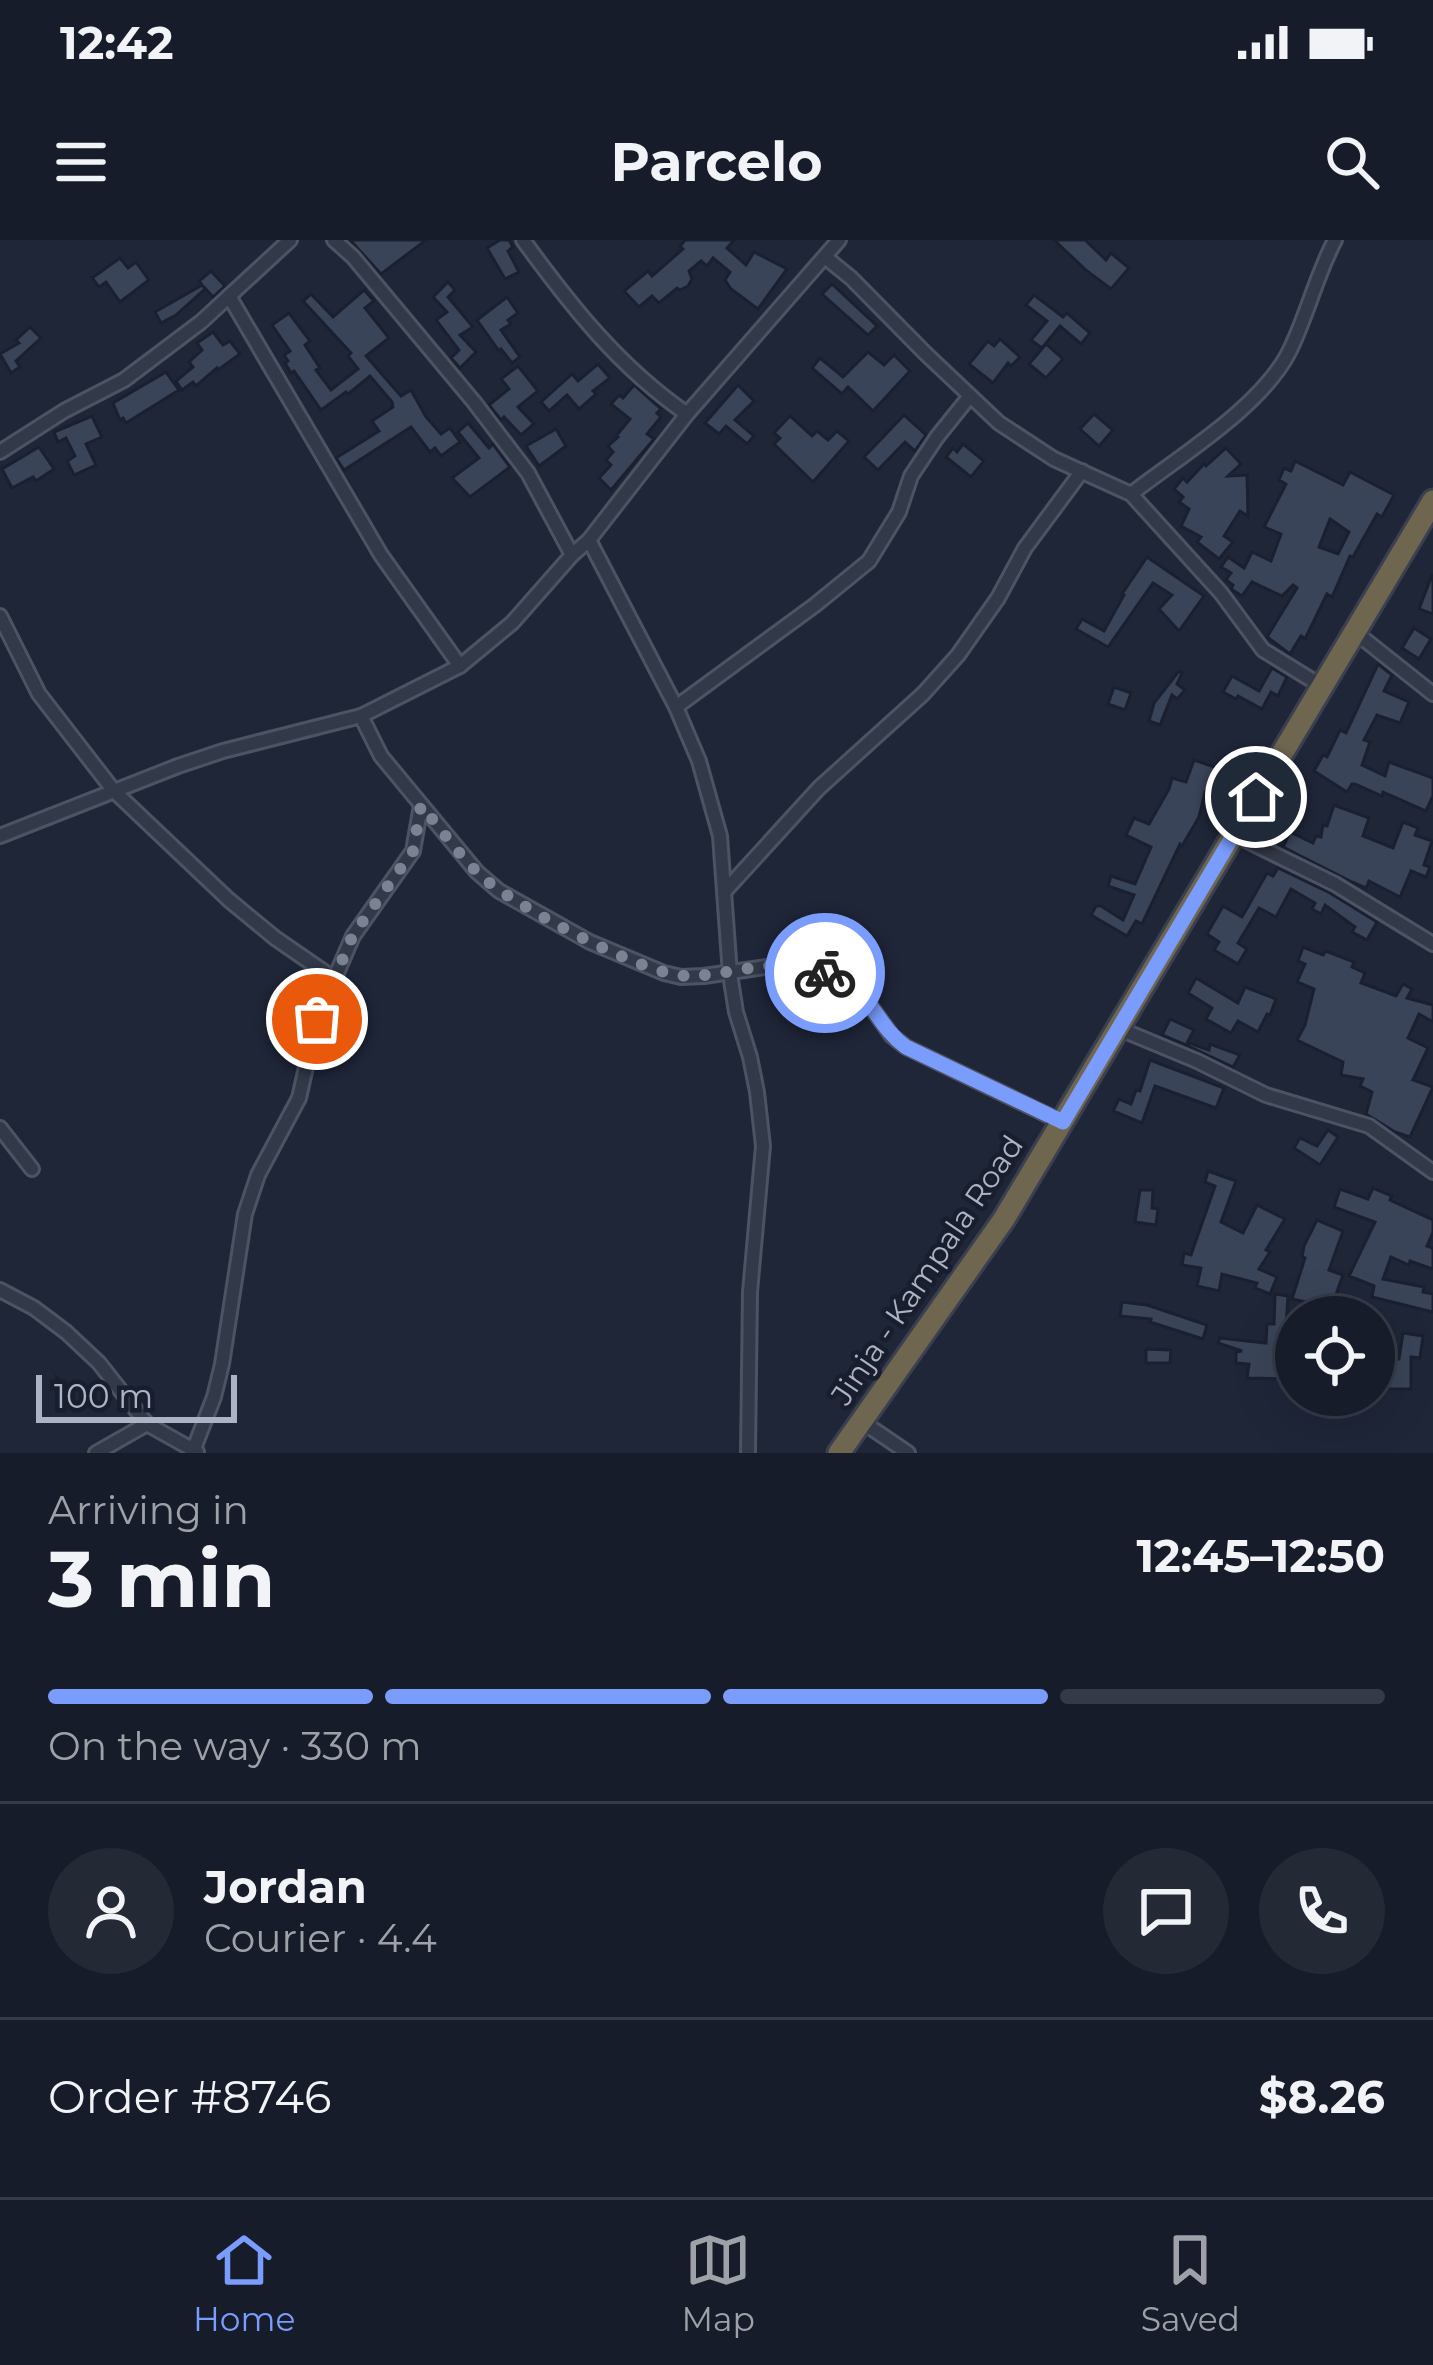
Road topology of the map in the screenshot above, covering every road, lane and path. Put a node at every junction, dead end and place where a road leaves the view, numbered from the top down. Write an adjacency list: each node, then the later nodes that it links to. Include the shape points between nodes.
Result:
1 (290, 240): 7 (street)
2 (334, 240): 15 (street, via 501,437)
3 (523, 240): 9 (street, via 610,351)
4 (839, 240): 6 (street)
5 (1335, 240): 12 (street, via 1272,377)
6 (825, 257): 8 (street); 9 (street)
7 (229, 296): 10 (street, via 124,380); 18 (street, via 381,555)
8 (970, 395): 11 (street, via 998,423); 21 (street, via 911,476 869,561)
9 (686, 414): 14 (street)
10 (0, 452)
11 (1082, 471): 12 (street); 27 (street, via 958,655)
12 (1131, 494): 19 (street, via 1263,650)
13 (1433, 501): 17 (highway, Jinja - Kampala Road)
14 (590, 540): 15 (street); 21 (street)
15 (572, 555): 18 (street, via 512,623)
16 (0, 616): 23 (street, via 39,694)
17 (1355, 632): 19 (highway, Jinja - Kampala Road); 20 (street)
18 (460, 666): 22 (street)
19 (1323, 687): 25 (highway, Jinja - Kampala Road)
20 (1433, 694)
21 (676, 707): 27 (street, via 720,836)
22 (361, 716): 23 (street, via 223,751); 24 (street)
23 (114, 791): 26 (street); 30 (street, via 229,900)
24 (421, 805): 29 (street, via 499,891 590,942 680,977); 30 (street, via 413,851 353,935)
25 (1233, 834): 28 (street); 31 (highway, Jinja - Kampala Road)
26 (0, 836)
27 (725, 891): 29 (street)
28 (1433, 944)
29 (730, 974): 32 (street, via 793,963 818,969 866,1000 906,1047); 41 (street, via 763,1146)
30 (333, 979): 39 (street, via 299,1098 244,1214 222,1364)
31 (1120, 1029): 32 (highway, Jinja - Kampala Road); 35 (street, via 1266,1095 1369,1126)
32 (1063, 1122): 37 (highway, Jinja - Kampala Road)
33 (0, 1128): 34 (street)
34 (32, 1169)
35 (1433, 1172)
36 (0, 1290): 38 (street, via 66,1332)
37 (861, 1421): 42 (highway, Jinja - Kampala Road); 43 (street)
38 (147, 1424): 39 (street); 40 (street)
39 (195, 1452)
40 (96, 1453)
41 (748, 1453)
42 (839, 1453)
43 (908, 1453)

